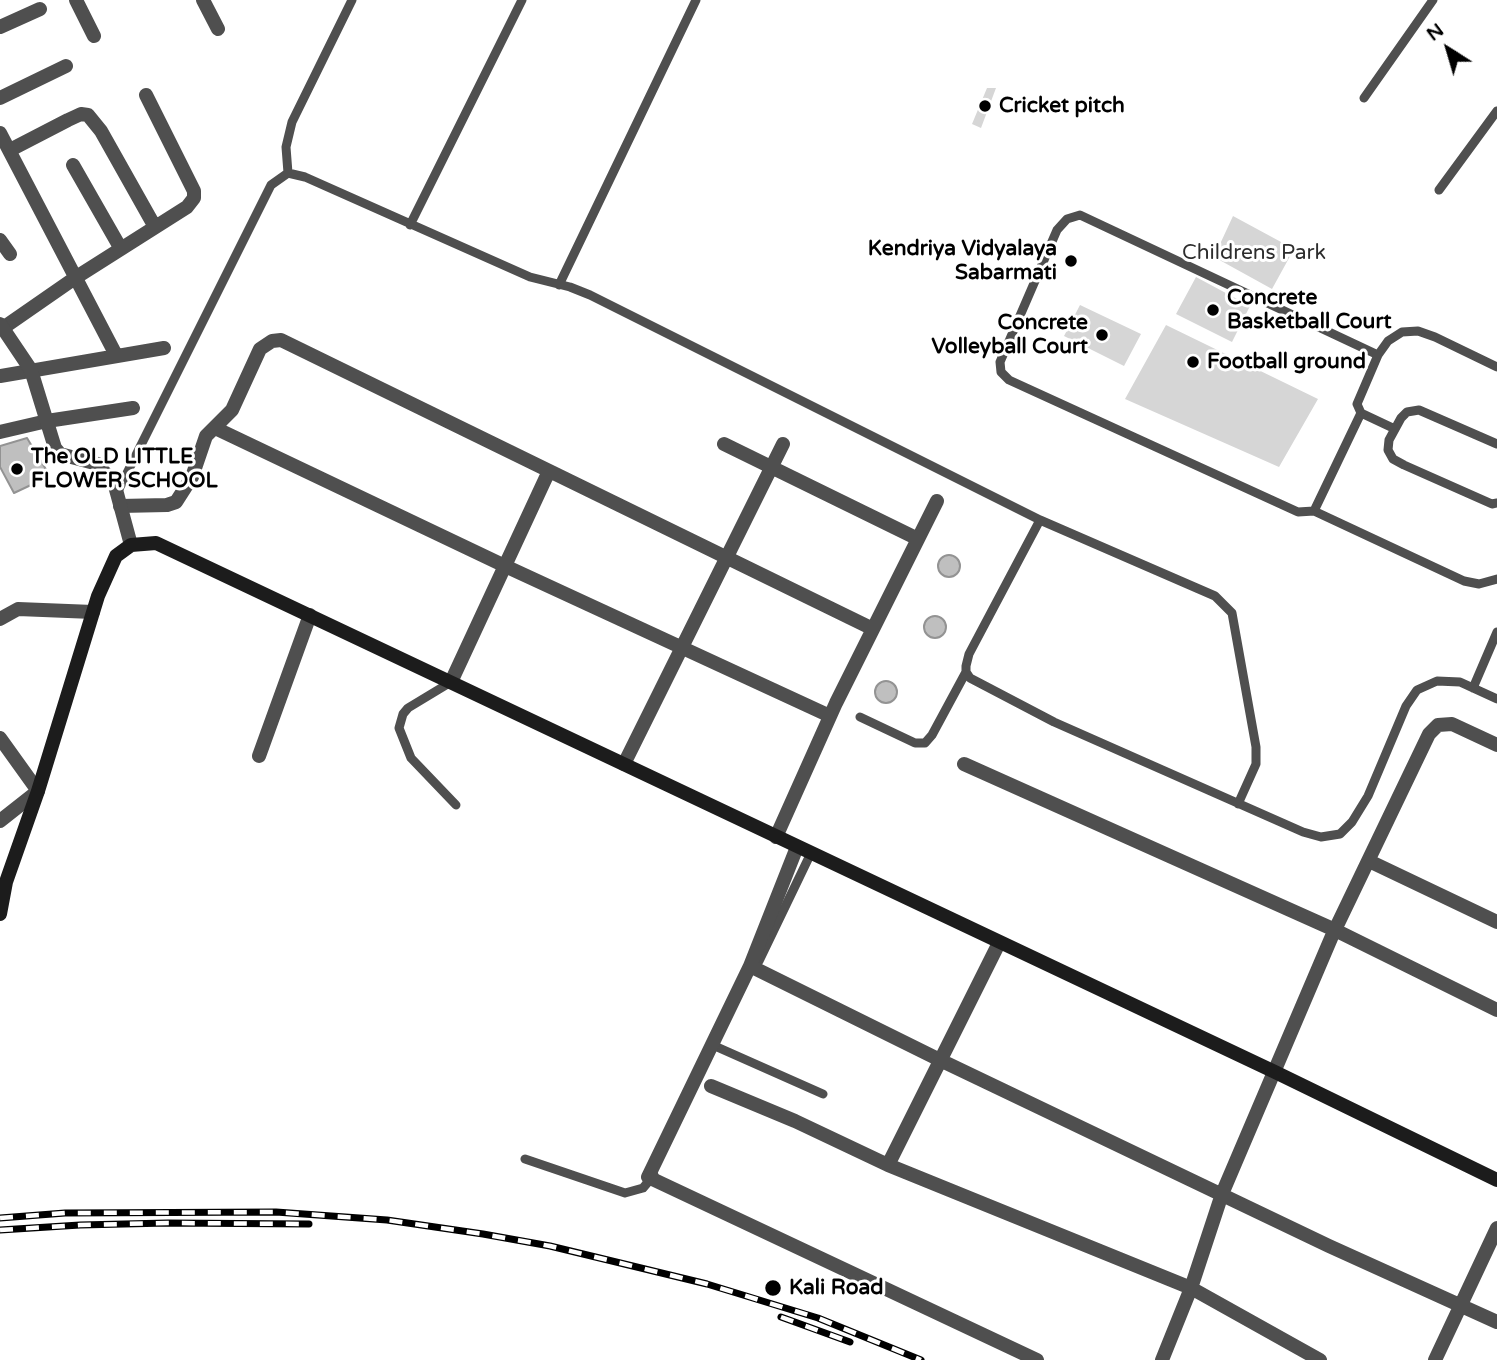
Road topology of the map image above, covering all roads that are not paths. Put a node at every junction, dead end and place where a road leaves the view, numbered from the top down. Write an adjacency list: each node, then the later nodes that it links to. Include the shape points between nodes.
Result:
1 (76, 0): 10 (street)
2 (203, 0): 9 (street)
3 (352, 0): 19 (lane, via 292,122 286,147)
4 (522, 0): 21 (lane)
5 (696, 0): 27 (lane)
6 (1433, 0): 14 (lane)
7 (40, 9): 8 (street)
8 (0, 27)
9 (218, 29)
10 (94, 36)
11 (66, 66): 13 (street)
12 (146, 94): 22 (street, via 194,191 187,206)
13 (0, 98)
14 (1364, 98)
15 (1497, 111): 20 (lane)
16 (0, 133): 17 (street)
17 (10, 150): 22 (street, via 81,114 88,115); 26 (street)
18 (73, 165): 24 (street)
19 (288, 173): 21 (lane); 46 (lane, via 271,185)
20 (1439, 190)
21 (410, 225): 27 (lane)
22 (155, 227): 24 (street)
23 (0, 240): 25 (street)
24 (121, 249): 26 (street)
25 (10, 254)
26 (75, 278): 28 (street); 30 (street)
27 (559, 285): 50 (lane, via 590,295)
28 (1, 326): 33 (street)
29 (164, 348): 30 (street)
30 (116, 355): 33 (street)
31 (1378, 355): 32 (lane, via 1402,332 1418,331); 36 (lane, via 1357,404); 49 (lane, via 1080,215 1067,219 1057,230 1000,362 1001,372 1023,388 1298,512)
32 (1497, 367)
33 (31, 370): 34 (street); 37 (street)
34 (0, 376)
35 (133, 408): 37 (street)
36 (1361, 412): 39 (lane); 49 (lane)
37 (47, 421): 40 (street); 46 (street, via 60,454 98,464 109,475)
38 (215, 428): 45 (street, via 232,410 260,349 281,340); 46 (street, via 206,436 192,477 176,502); 54 (street)
39 (1395, 429): 43 (lane, via 1407,412 1419,410); 48 (lane, via 1388,450 1393,459)
40 (0, 432)
41 (724, 444): 44 (street)
42 (783, 444): 44 (street)
43 (1497, 444)
44 (771, 467): 51 (street); 53 (street)
45 (549, 471): 53 (street); 54 (street)
46 (119, 499): 52 (street)
47 (937, 500): 51 (street)
48 (1497, 503)
49 (1314, 511): 55 (lane, via 1464,580 1479,584)
50 (1040, 520): 62 (lane, via 969,654); 74 (lane, via 1214,596 1232,612 1256,747 1256,764)
51 (916, 538): 59 (street)
52 (131, 545): 56 (main road, via 116,556); 57 (main road, via 156,543)
53 (726, 557): 59 (street); 61 (street)
54 (505, 566): 61 (street); 63 (street)
55 (1497, 579)
56 (93, 612): 58 (street, via 18,609); 73 (main road)
57 (310, 615): 63 (main road); 70 (street)
58 (0, 619)
59 (871, 628): 66 (street)
60 (1497, 632): 64 (lane)
61 (682, 648): 66 (street); 71 (street)
62 (966, 672): 67 (lane, via 925,743 915,743); 74 (lane, via 977,683 1054,722)
63 (451, 682): 71 (main road); 75 (lane, via 408,708 399,727 411,758)
64 (1473, 688): 65 (lane); 74 (lane, via 1437,681 1417,690 1368,796 1340,834 1312,835)
65 (1497, 699)
66 (830, 716): 77 (street)
67 (860, 717)
68 (0, 738): 73 (street)
69 (1497, 745): 79 (street, via 1452,724 1438,725 1429,734)
70 (259, 756)
71 (624, 764): 77 (main road)
72 (964, 764): 83 (street)
73 (38, 791): 76 (street); 80 (main road)
74 (1238, 804)
75 (456, 805)
76 (0, 821)
77 (776, 837): 78 (main road)
78 (804, 850): 84 (main road); 85 (street)
79 (1369, 861): 82 (street); 83 (street)
80 (3, 881): 81 (main road)
81 (0, 914)
82 (1497, 922)
83 (1335, 930): 86 (street); 89 (street)
84 (999, 943): 88 (street); 89 (main road)
85 (752, 967): 87 (lane); 88 (street); 94 (street, via 648,1177)
86 (1497, 1010)
87 (717, 1047): 91 (lane); 94 (lane)
88 (942, 1061): 93 (street); 96 (street)
89 (1275, 1072): 95 (main road); 96 (street)
90 (711, 1086): 93 (street)
91 (823, 1094)
92 (525, 1159): 94 (lane, via 625,1193 643,1188)
93 (888, 1165): 99 (street)
94 (653, 1177): 98 (lane); 102 (street)
95 (1497, 1180)
96 (1222, 1194): 99 (street); 100 (street)
97 (1497, 1227): 100 (street)
98 (870, 1274)
99 (1191, 1288): 103 (street); 104 (street)
100 (1461, 1304): 101 (street); 105 (street)
101 (1497, 1322)
102 (1037, 1360)
103 (1162, 1360)
104 (1320, 1360)
105 (1435, 1360)

